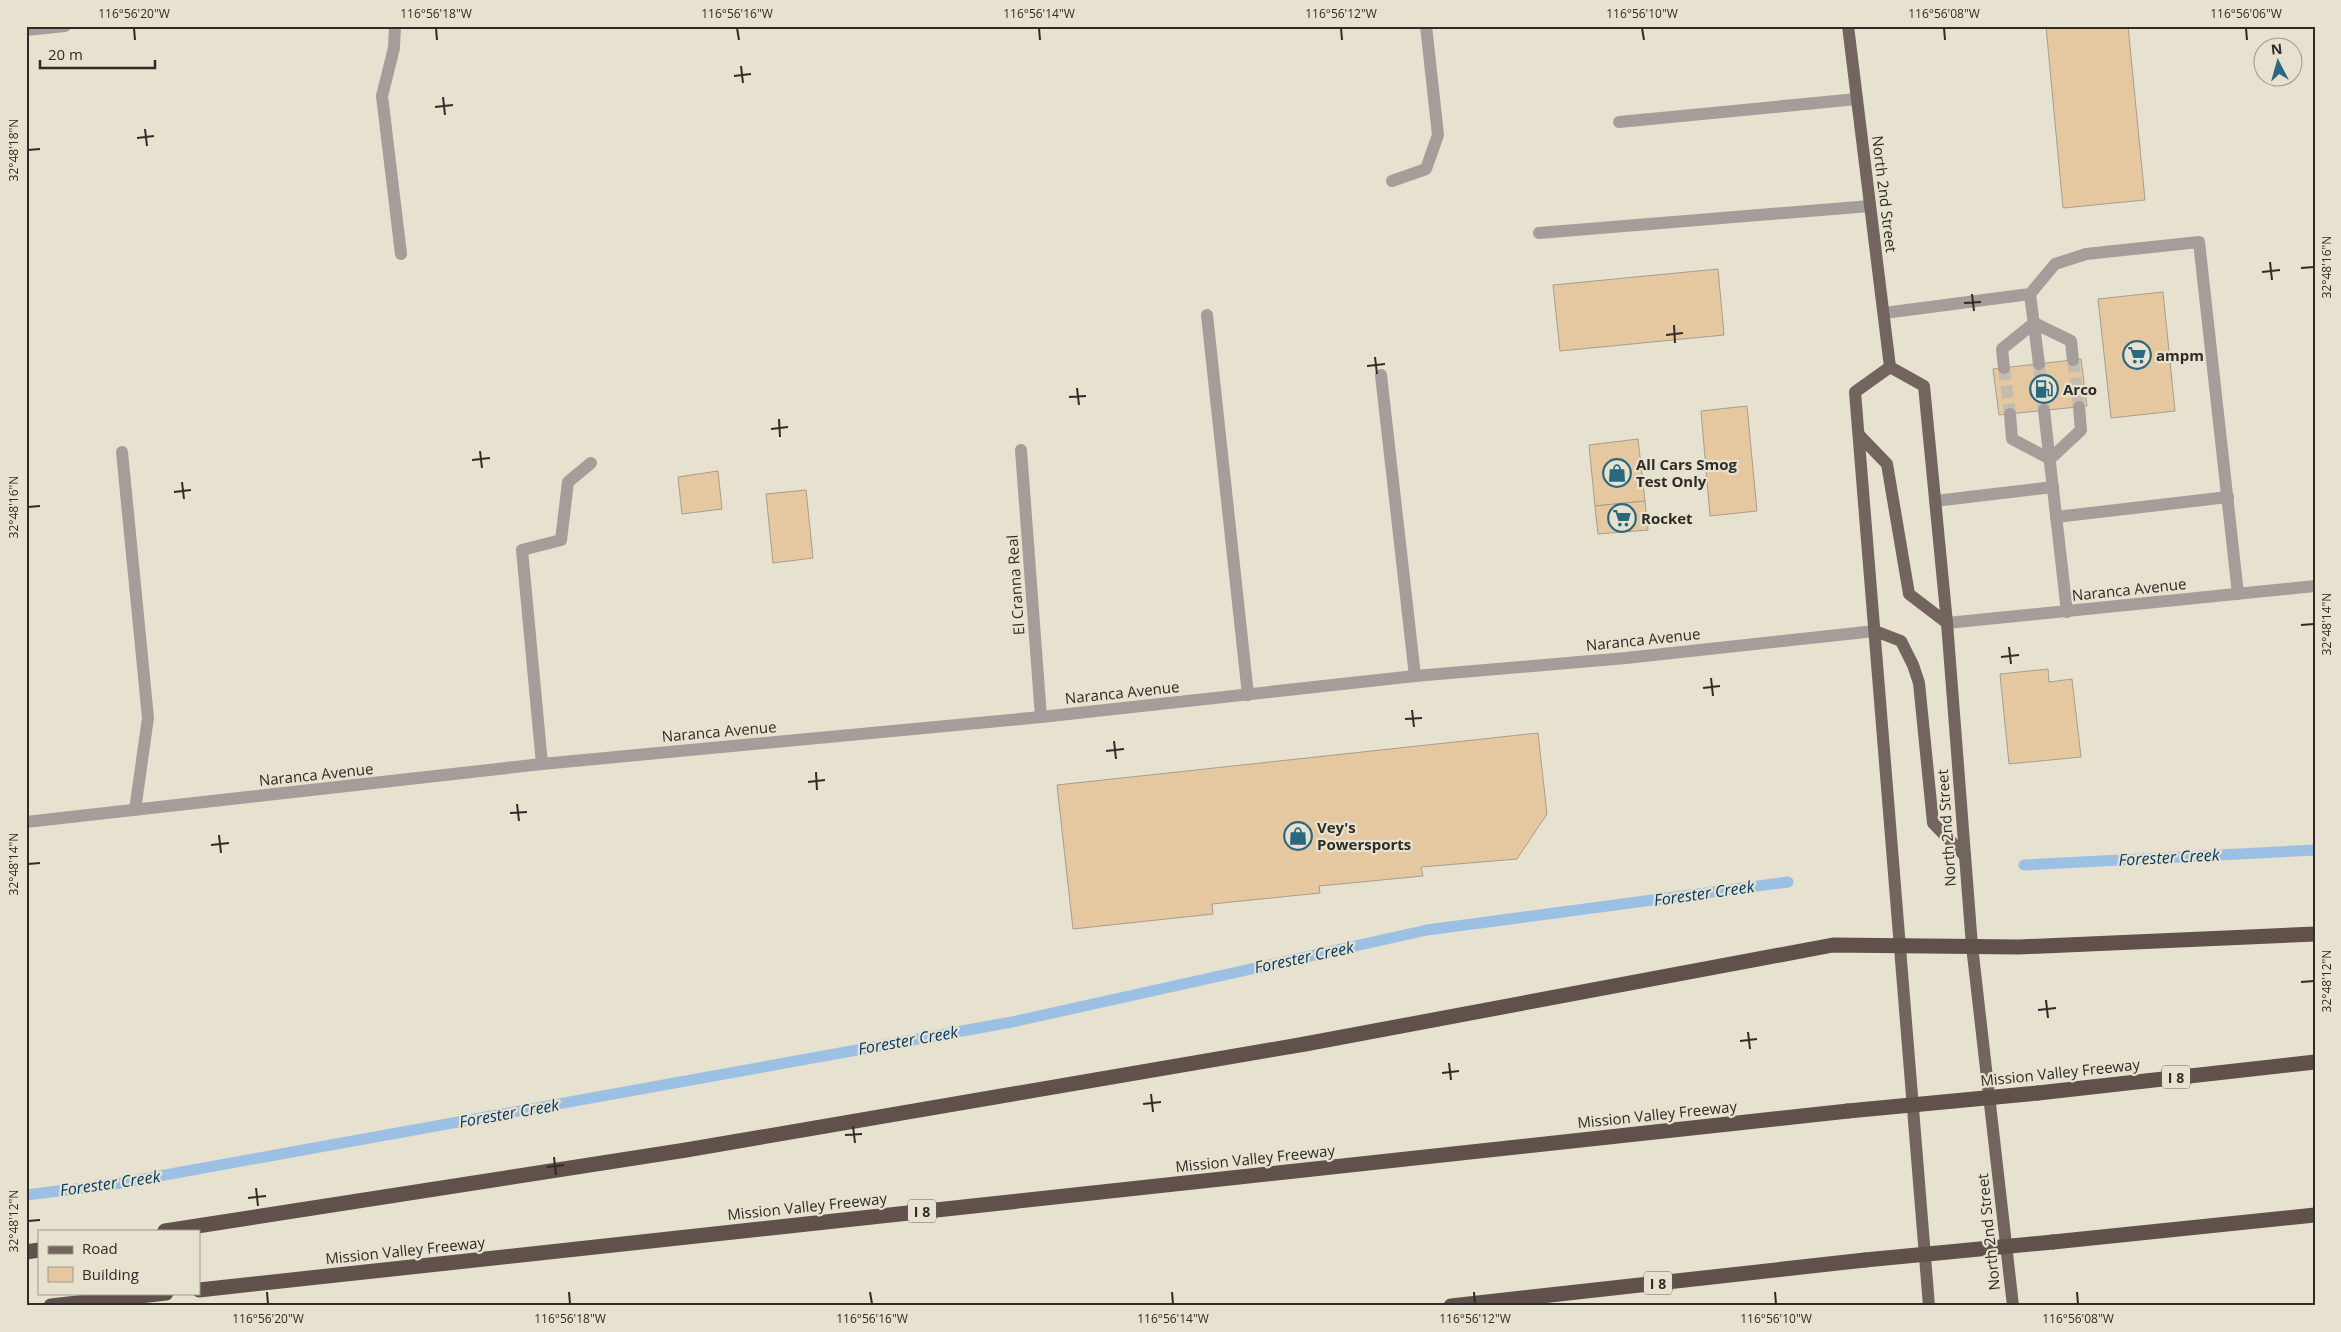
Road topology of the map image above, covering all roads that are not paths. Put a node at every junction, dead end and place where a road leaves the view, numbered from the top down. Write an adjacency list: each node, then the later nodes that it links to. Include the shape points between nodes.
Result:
1 (65, 26): 5 (street)
2 (395, 26): 11 (street, via 394,48 382,96)
3 (1426, 26): 8 (street, via 1438,135 1426,169)
4 (1848, 26): 6 (main road, North 2nd Street)
5 (26, 30)
6 (1857, 99): 7 (street); 9 (main road, North 2nd Street)
7 (1619, 122)
8 (1392, 181)
9 (1870, 206): 10 (street); 13 (main road, North 2nd Street)
10 (1538, 233)
11 (400, 254)
12 (2030, 294): 13 (street); 15 (street); 30 (street, via 2055,264 2086,254 2198,242)
13 (1884, 313): 18 (main road, North 2nd Street)
14 (1207, 314): 39 (street)
15 (2034, 323): 16 (street, via 2071,341); 17 (street); 19 (street, via 2002,348)
16 (2073, 360)
17 (2039, 364)
18 (1890, 367): 24 (main road, via 1855,392); 31 (main road, North 2nd Street, via 1924,386)
19 (2004, 368)
20 (1381, 375): 38 (street)
21 (2078, 407): 27 (street, via 2081,430)
22 (2044, 410): 27 (street)
23 (2010, 414): 27 (street, via 2012,439)
24 (1859, 435): 36 (main road, via 1887,464 1909,594); 37 (main road)
25 (1021, 450): 40 (street, El Cranna Real)
26 (122, 452): 42 (street, via 148,718)
27 (2050, 459): 29 (street)
28 (591, 463): 41 (street, via 568,482 561,540 522,550)
29 (2053, 487): 31 (street); 32 (street)
30 (2228, 497): 32 (street); 34 (street)
31 (1935, 501): 36 (main road, North 2nd Street)
32 (2056, 517): 35 (street)
33 (2315, 586): 34 (street, Naranca Avenue)
34 (2238, 594): 35 (street, Naranca Avenue)
35 (2068, 612): 36 (street, Naranca Avenue)
36 (1946, 623): 44 (main road, North 2nd Street)
37 (1875, 631): 38 (street, Naranca Avenue, via 1626,658); 44 (main road, via 1901,641 1913,665 1919,683 1933,823); 46 (main road)
38 (1415, 676): 39 (street, Naranca Avenue)
39 (1248, 695): 40 (street, Naranca Avenue)
40 (1041, 717): 41 (street, Naranca Avenue)
41 (542, 764): 42 (street, Naranca Avenue)
42 (135, 810): 43 (street, Naranca Avenue)
43 (26, 822)
44 (1965, 856): 47 (main road, North 2nd Street)
45 (2315, 934): 47 (highway, via 2018,947)
46 (1900, 946): 47 (highway); 50 (highway, via 1833,945 1295,1045 686,1150); 55 (main road)
47 (1972, 946): 56 (main road, North 2nd Street)
48 (2315, 1062): 51 (highway, Mission Valley Freeway / I 8, bridge)
49 (2315, 1215): 54 (highway, I 8, bridge)
50 (171, 1230)
51 (200, 1290)
52 (157, 1294): 53 (highway)
53 (51, 1306)
54 (1452, 1306)
55 (1929, 1306)
56 (2013, 1306)

